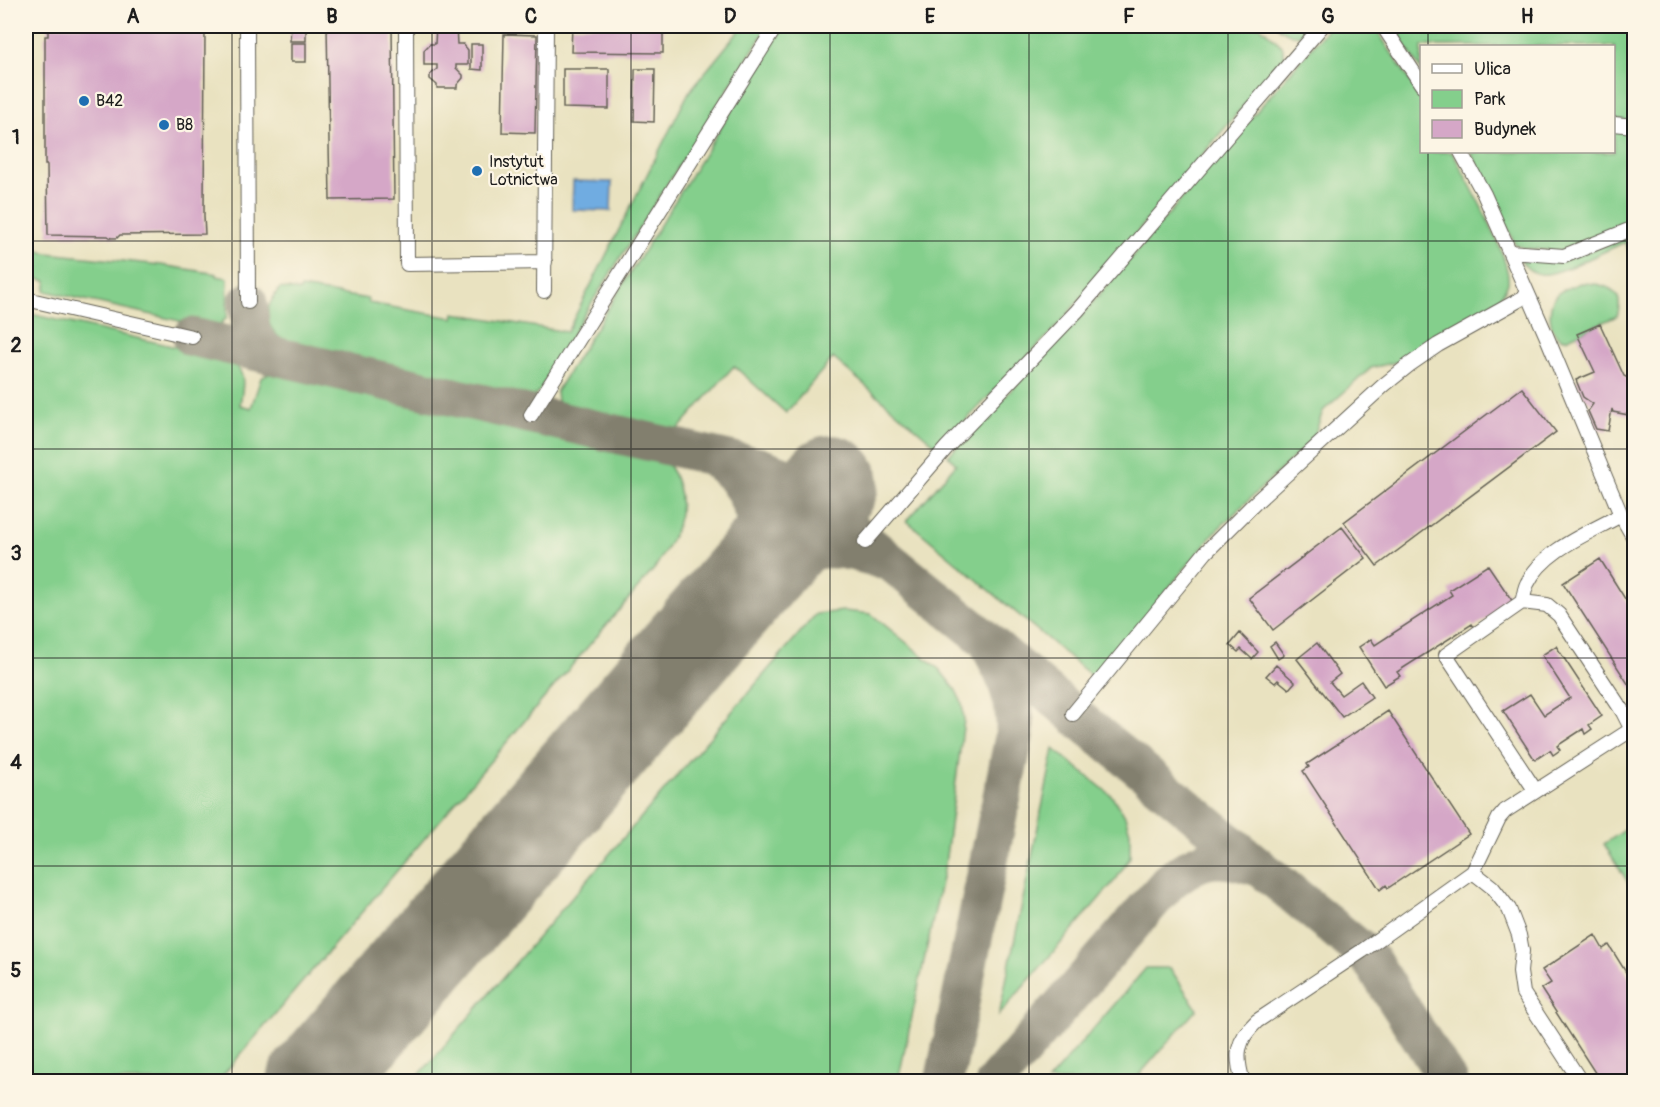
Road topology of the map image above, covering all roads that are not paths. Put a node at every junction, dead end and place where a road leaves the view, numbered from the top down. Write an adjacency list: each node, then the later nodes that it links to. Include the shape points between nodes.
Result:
1 (247, 26): 17 (street)
2 (406, 26): 13 (street, via 407,264)
3 (546, 26): 13 (street)
4 (776, 26): 19 (street)
5 (1322, 26): 22 (street, via 1077,311 947,447)
6 (1383, 26): 7 (street)
7 (1420, 82)
8 (1615, 124): 9 (street)
9 (1635, 126)
10 (1462, 153): 12 (street)
11 (1635, 228): 12 (street, via 1564,256)
12 (1510, 252): 15 (street)
13 (545, 262): 14 (street)
14 (544, 291)
15 (1528, 295): 20 (street); 24 (street, via 1409,365 1255,502 1206,552)
16 (26, 299): 18 (street)
17 (248, 302)
18 (192, 337)
19 (531, 415)
20 (1621, 515): 21 (street); 23 (street, via 1543,562 1527,584)
21 (1635, 538)
22 (865, 542)
23 (1522, 603): 25 (street, via 1547,605 1559,615); 26 (street, via 1446,655)
24 (1073, 714)
25 (1634, 731): 26 (street)
26 (1535, 790): 27 (street, via 1499,818)
27 (1473, 872): 28 (street, via 1257,1021 1245,1033 1239,1047 1237,1061); 29 (street, via 1492,887 1509,909 1522,951 1523,993)
28 (1243, 1082)
29 (1581, 1082)

